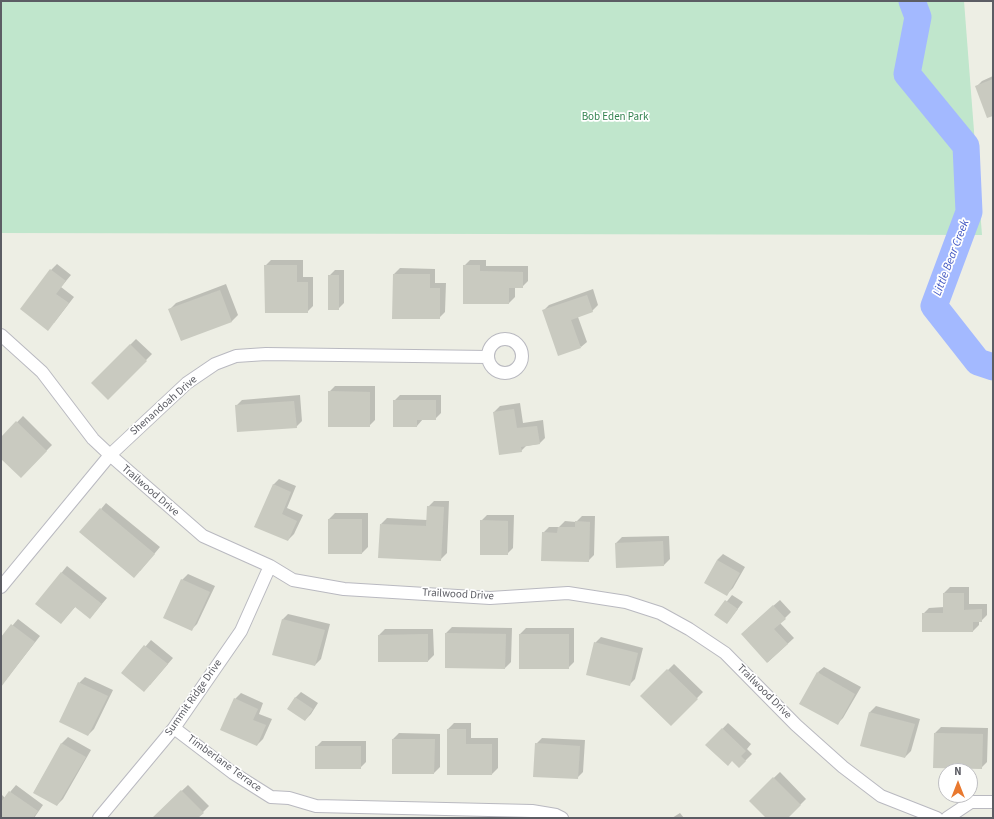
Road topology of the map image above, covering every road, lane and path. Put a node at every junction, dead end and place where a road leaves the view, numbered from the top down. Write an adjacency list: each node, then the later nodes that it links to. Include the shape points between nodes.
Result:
1 (1, 335): 3 (street, Trailwood Drive, via 42,372 93,439)
2 (488, 357): 3 (street, Shenandoah Drive, via 266,354 236,356 215,364 187,383)
3 (110, 455): 4 (street, Trailwood Drive, via 202,536); 5 (street, Shenandoah Drive)
4 (270, 566): 6 (street, Summit Ridge Drive, via 241,631); 10 (street, Trailwood Drive, via 293,580 344,589 490,598 568,593 626,602 660,613 725,653 796,725 843,767 881,796)
5 (1, 587)
6 (174, 728): 8 (street, Summit Ridge Drive); 9 (street, Timberlane Terrace, via 233,773 271,797 289,798 316,806 532,811)
7 (993, 802): 11 (street, via 971,802)
8 (99, 818)
9 (562, 818)
10 (937, 818)
11 (947, 818)

